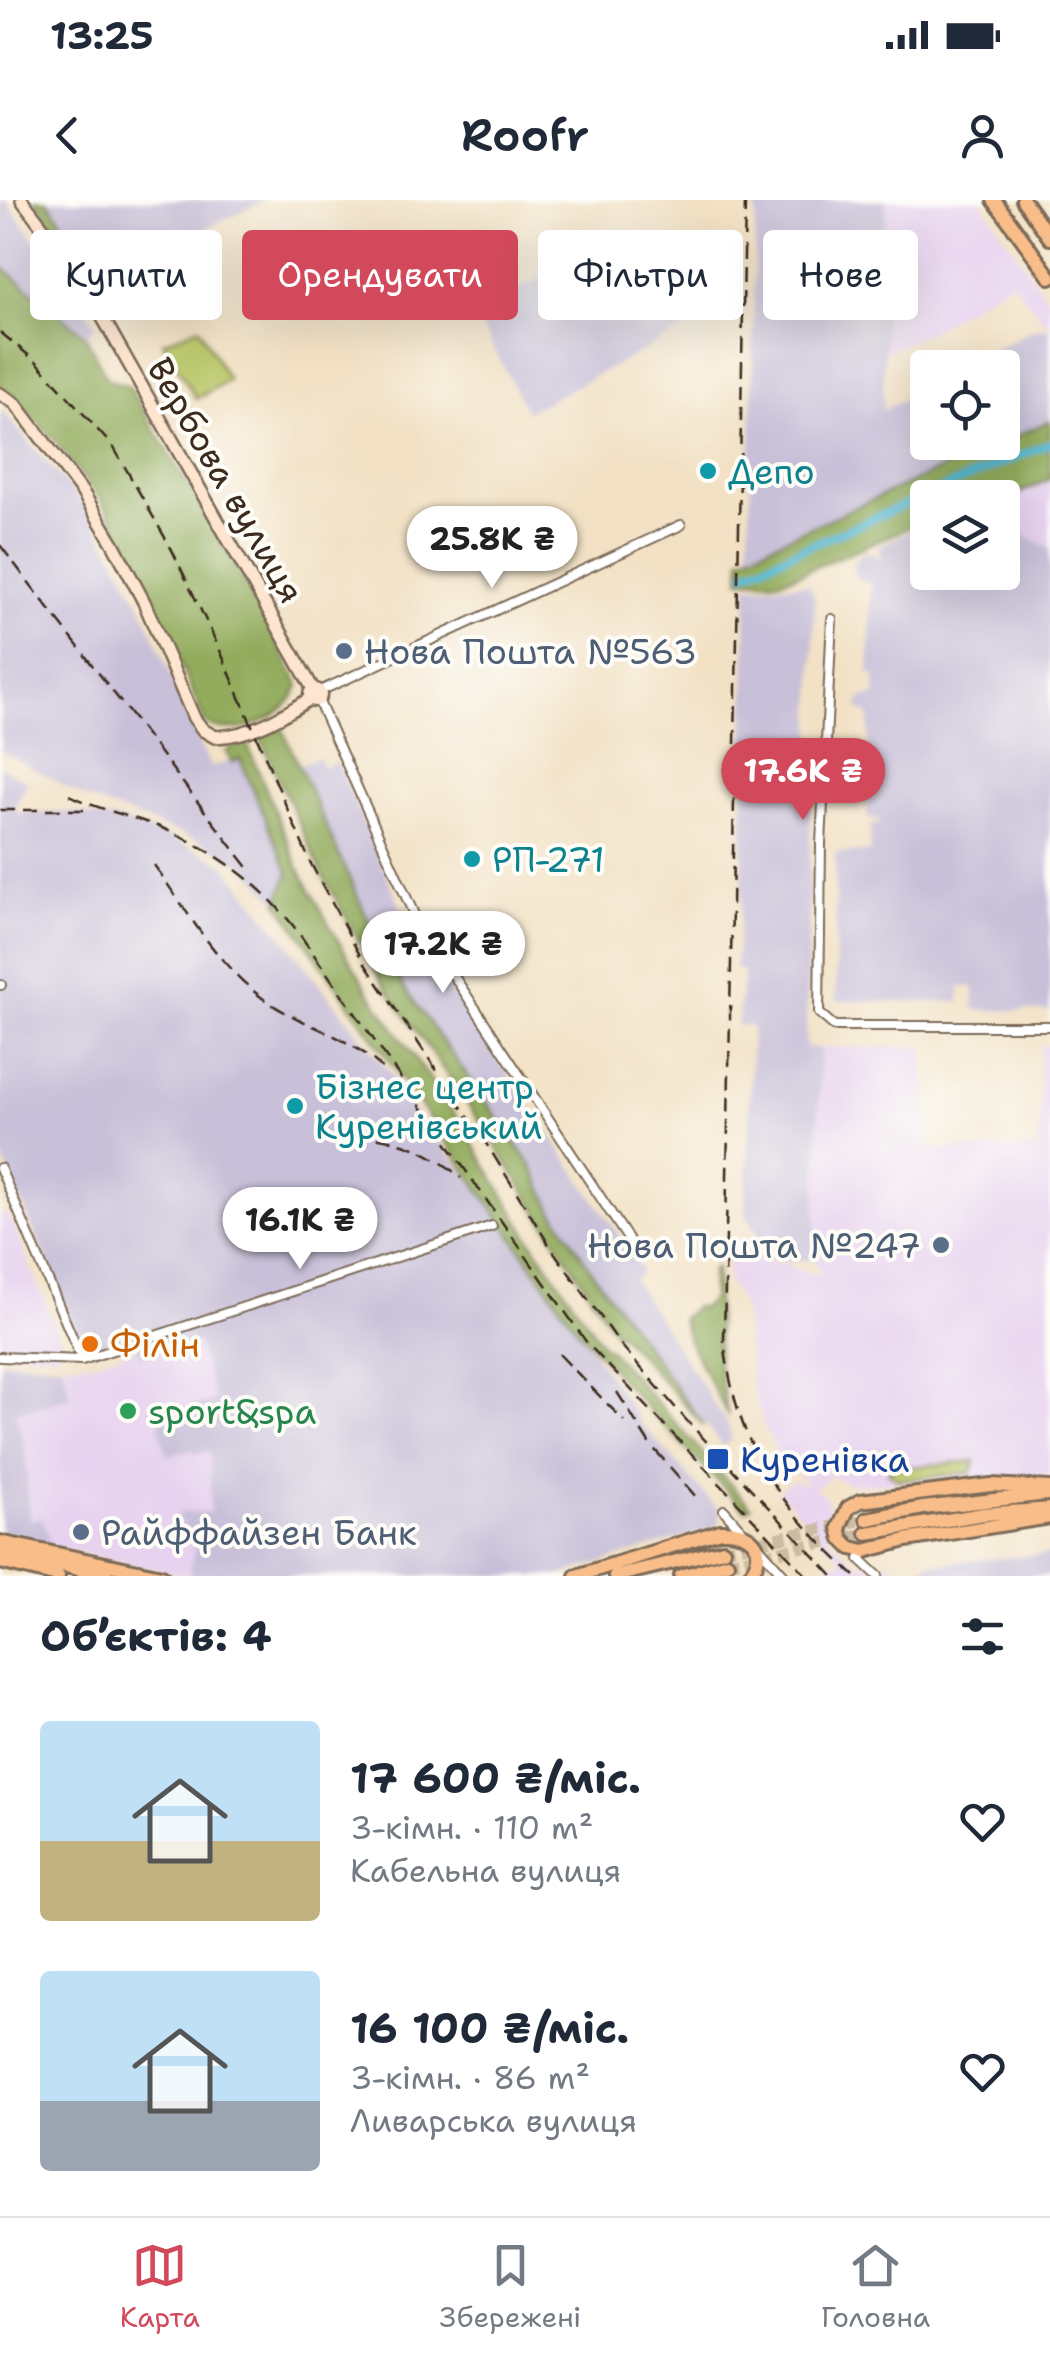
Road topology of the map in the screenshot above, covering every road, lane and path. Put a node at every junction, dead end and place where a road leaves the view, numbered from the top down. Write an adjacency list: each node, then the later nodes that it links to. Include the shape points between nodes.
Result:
1 (22, 200): 9 (main road, Вербова вулиця, via 76,272)
2 (994, 200): 5 (main road)
3 (1023, 200): 4 (main road)
4 (1050, 238)
5 (1050, 277)
6 (0, 394): 9 (main road, via 15,404 83,494 144,602 203,730 214,737 244,733)
7 (681, 526): 9 (street)
8 (832, 619): 10 (street, via 819,1013 834,1026)
9 (315, 695): 13 (street, Вербова вулиця, via 416,919)
10 (1050, 1026)
11 (0, 1168): 15 (street)
12 (492, 1226): 15 (street)
13 (638, 1254)
14 (0, 1357): 15 (street)
15 (82, 1360)
16 (1050, 1491): 17 (main road, via 922,1508 867,1526); 22 (main road, via 991,1485 860,1501 848,1508 839,1528 842,1539)
17 (1050, 1513): 22 (main road)
18 (720, 1531): 19 (main road); 19 (street, via 724,1510); 27 (main road)
19 (750, 1538): 30 (main road, via 759,1554); 31 (street)
20 (0, 1542): 26 (main road)
21 (0, 1550): 25 (main road)
22 (864, 1551): 32 (street, via 860,1559)
23 (0, 1562): 24 (main road)
24 (58, 1576)
25 (107, 1576)
26 (162, 1576)
27 (576, 1576)
28 (615, 1576): 29 (main road, via 725,1556)
29 (681, 1576)
30 (749, 1576)
31 (786, 1576)
32 (878, 1576)

